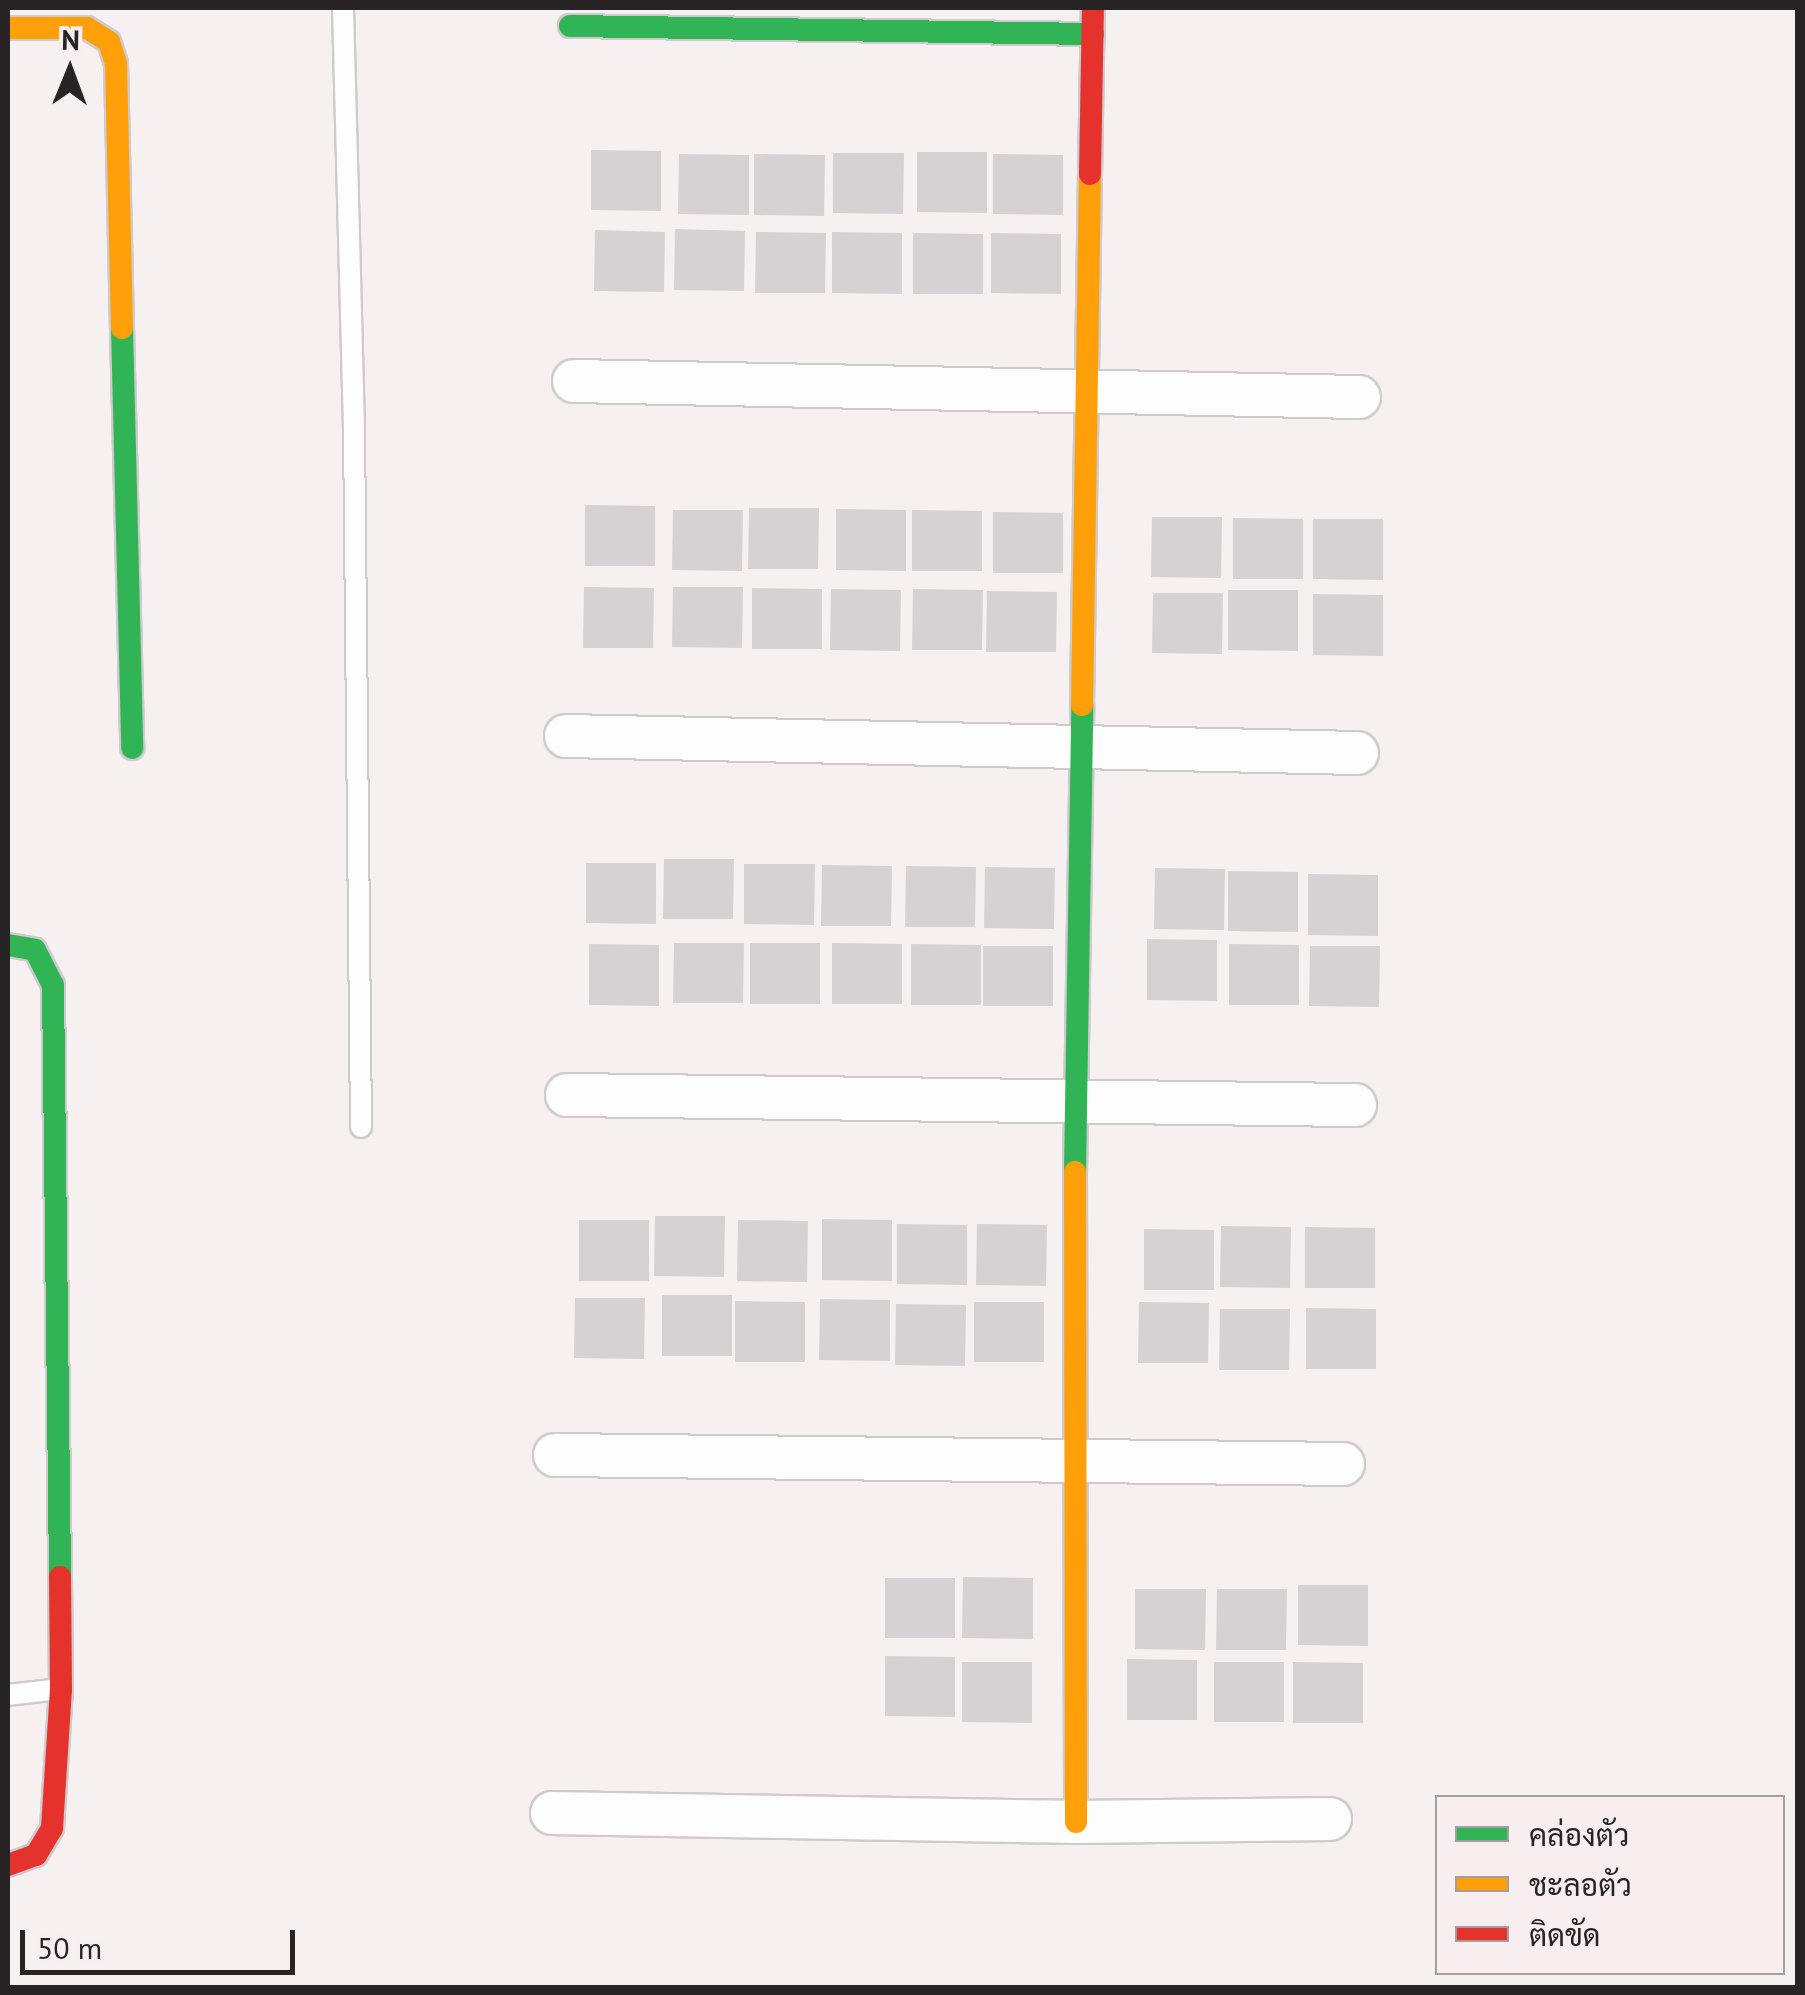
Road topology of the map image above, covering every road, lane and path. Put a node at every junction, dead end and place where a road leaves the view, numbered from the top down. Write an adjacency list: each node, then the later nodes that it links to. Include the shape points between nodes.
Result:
1 (343, 8): 17 (lane)
2 (1093, 8): 5 (street)
3 (570, 26): 5 (street)
4 (8, 28): 11 (street, via 86,28 110,42 116,64)
5 (1092, 34): 7 (street)
6 (574, 381): 7 (street)
7 (1084, 391): 8 (street); 10 (street)
8 (1359, 397)
9 (566, 736): 10 (street)
10 (1082, 746): 12 (street); 15 (street)
11 (132, 748)
12 (1356, 754)
13 (8, 944): 21 (street, via 35,950 53,985)
14 (567, 1095): 15 (street)
15 (1075, 1100): 16 (street); 19 (street)
16 (1355, 1105)
17 (360, 1127)
18 (555, 1455): 19 (street)
19 (1073, 1461): 20 (street); 25 (street)
20 (1343, 1464)
21 (61, 1689): 22 (lane); 26 (street, via 52,1828 36,1855)
22 (8, 1695)
23 (552, 1813): 25 (street)
24 (1330, 1819): 25 (street)
25 (1076, 1822)
26 (8, 1864)

